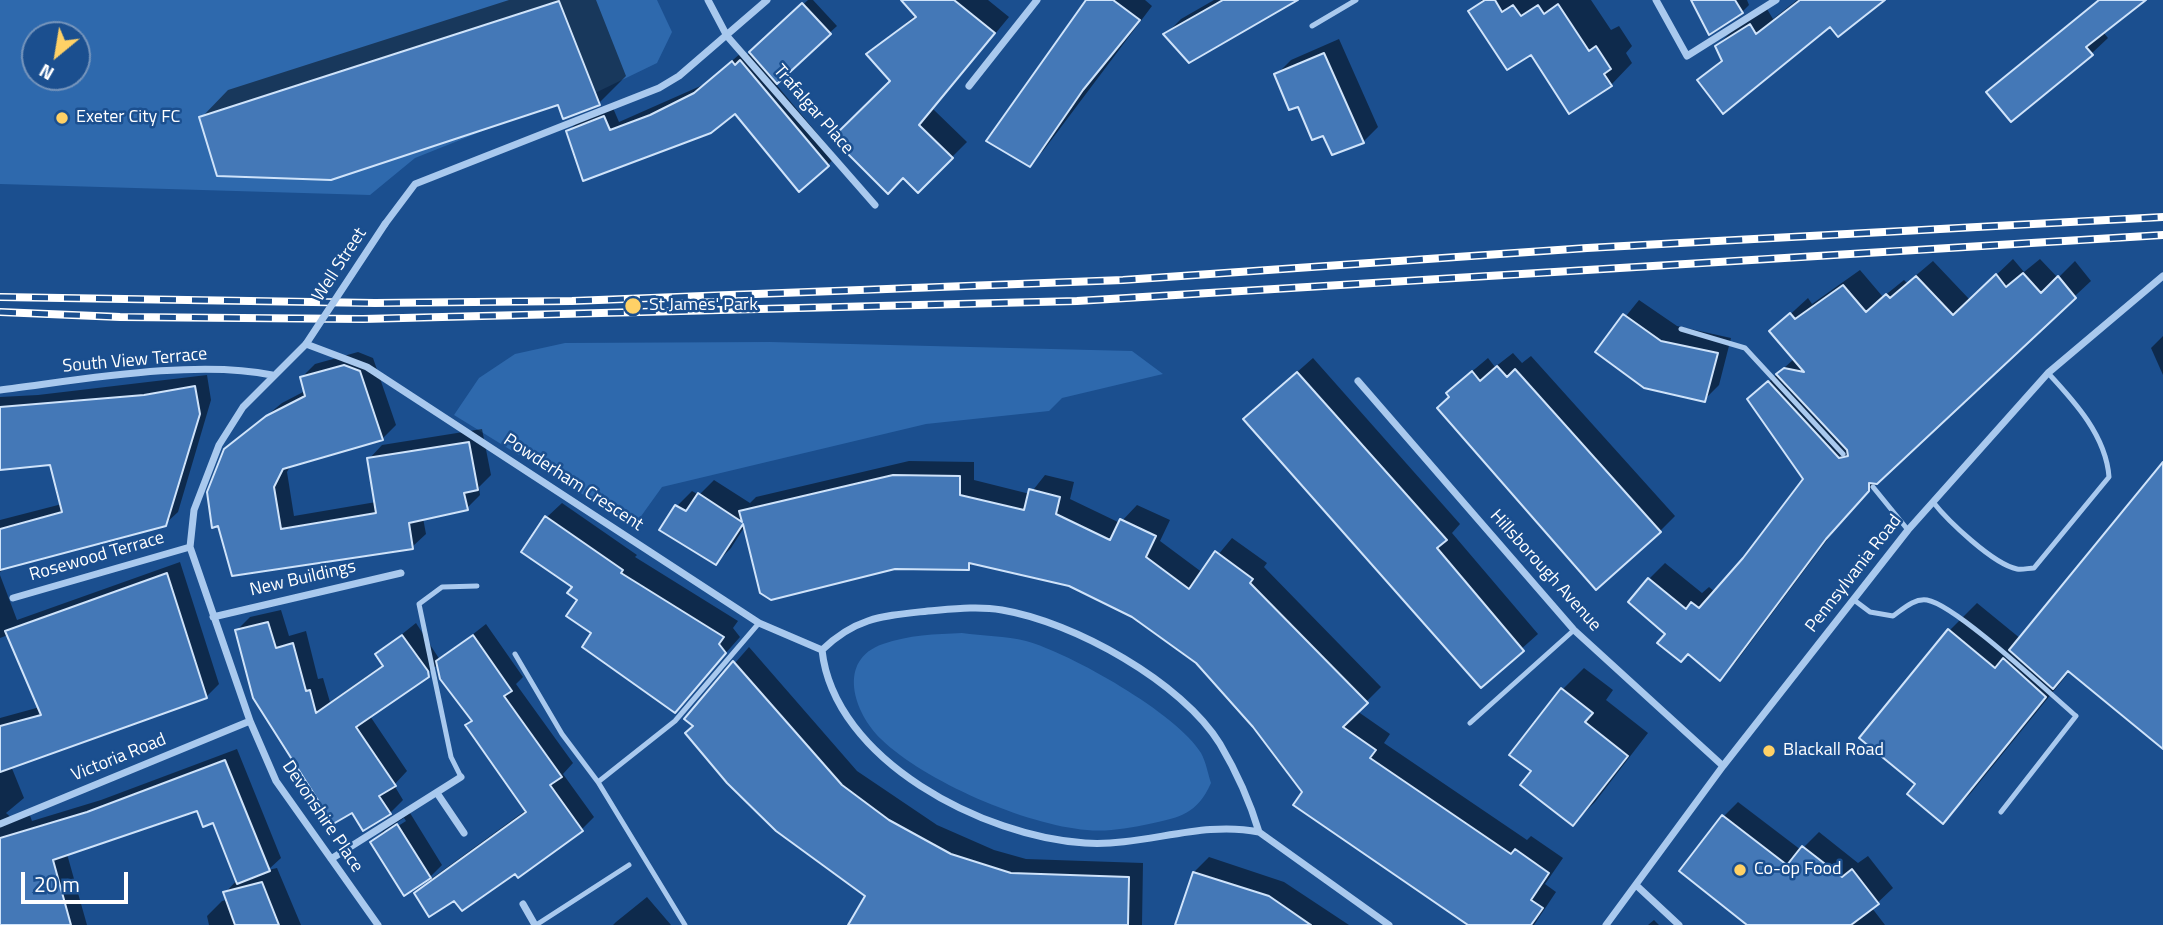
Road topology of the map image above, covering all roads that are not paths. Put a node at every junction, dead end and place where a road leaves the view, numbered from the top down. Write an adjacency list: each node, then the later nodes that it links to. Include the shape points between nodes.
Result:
1 (708, 0): 8 (street, Trafalgar Place)
2 (767, 0): 8 (street, Well Street)
3 (1037, 0): 9 (street)
4 (1356, 0): 7 (lane)
5 (1656, 0): 6 (street, via 1688,56)
6 (1776, 0)
7 (1312, 26)
8 (727, 36): 10 (street, Trafalgar Place); 13 (street, Well Street, bridge, via 659,88 415,184)
9 (969, 86)
10 (875, 205)
11 (2163, 276): 14 (street, Pennsylvania Road)
12 (1681, 329): 18 (lane, via 1745,348)
13 (306, 344): 15 (street, Well Street); 28 (street, Powderham Crescent, via 367,367)
14 (2048, 373): 20 (street, Pennsylvania Road); 20 (lane, via 2096,434 2109,477 2034,568 2016,569 1985,550)
15 (272, 375): 17 (street, South View Terrace, via 239,368); 22 (street, Well Street, via 243,407 219,445 194,510)
16 (1358, 381): 29 (street, Hillsborough Avenue)
17 (0, 390)
18 (1843, 454)
19 (1873, 487): 21 (lane)
20 (1933, 502): 21 (street, Pennsylvania Road)
21 (1908, 530): 26 (street, Pennsylvania Road)
22 (190, 547): 25 (street, Rosewood Terrace); 27 (street, Well Street)
23 (401, 573): 27 (street, New Buildings)
24 (477, 586): 35 (lane, via 442,587 419,604 451,757)
25 (13, 598)
26 (1854, 600): 34 (street, Pennsylvania Road); 38 (lane, via 1870,612 1893,615 1916,601 1928,600 1966,622 2076,716)
27 (213, 617): 32 (street, Well Street)
28 (759, 623): 30 (street, Powderham Crescent); 36 (lane, via 675,721)
29 (1574, 630): 33 (lane); 34 (street, Hillsborough Avenue)
30 (822, 650): 40 (street, via 824,673 842,713 874,748 916,782 976,818 1086,844 1211,828); 40 (street, via 841,631 879,617 971,607 1046,621 1093,640 1186,705 1219,743)
31 (515, 654): 36 (lane, via 562,734)
32 (250, 722): 39 (street, Victoria Road); 42 (street, Devonshire Place, via 276,781)
33 (1470, 723)
34 (1723, 766): 44 (street, Pennsylvania Road)
35 (461, 777): 37 (street)
36 (598, 782): 48 (lane)
37 (437, 793): 41 (street); 42 (street)
38 (2001, 812)
39 (0, 824)
40 (1259, 832): 49 (street)
41 (464, 833)
42 (331, 859): 46 (street, Devonshire Place)
43 (629, 865): 47 (lane)
44 (1636, 885): 50 (street, Pennsylvania Road); 51 (street)
45 (523, 904): 47 (street)
46 (377, 925)
47 (535, 925)
48 (685, 925)
49 (1388, 925)
50 (1606, 925)
51 (1679, 925)

